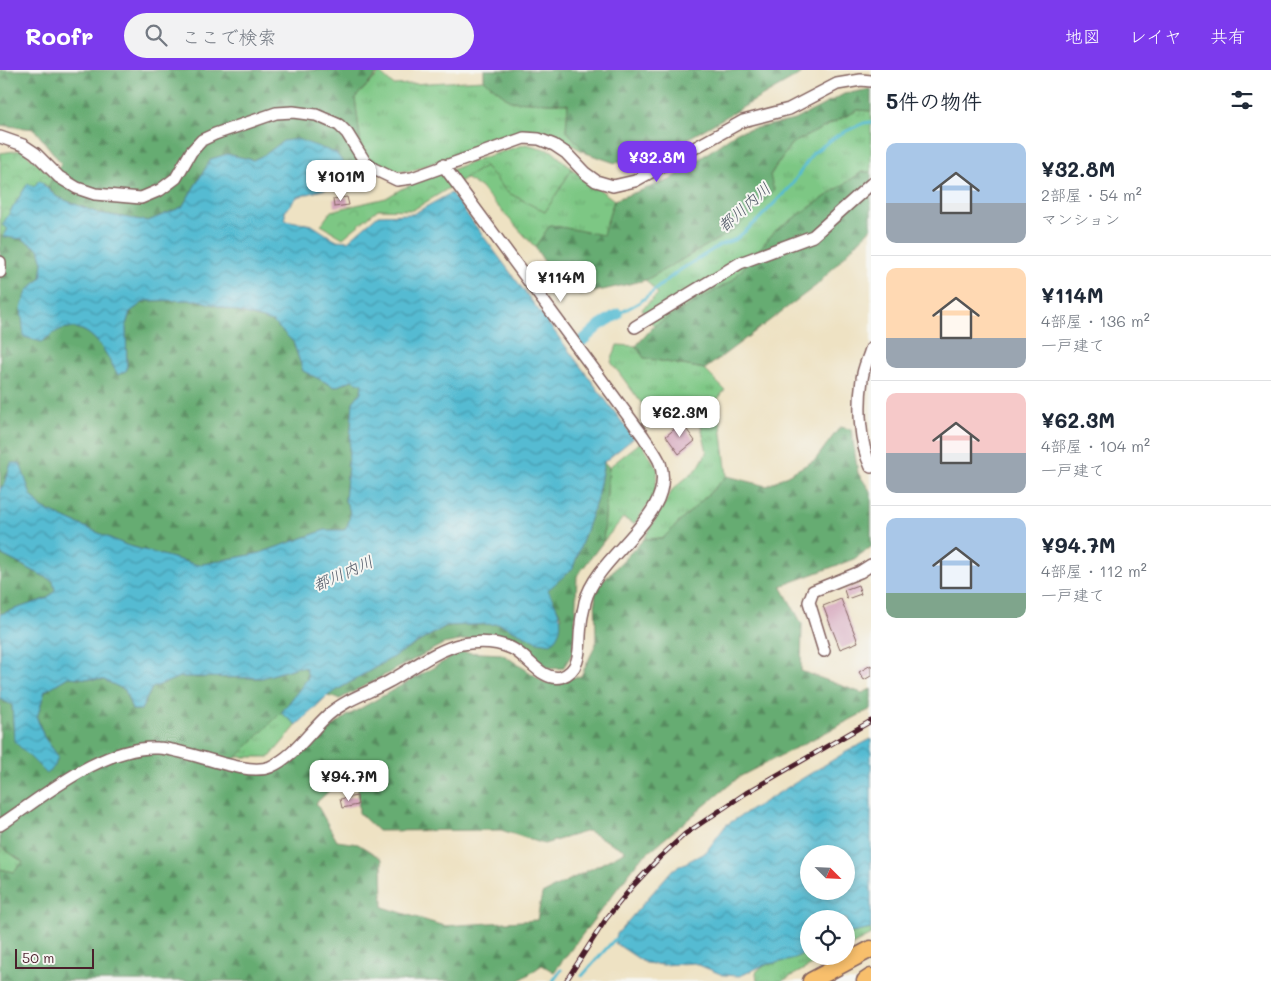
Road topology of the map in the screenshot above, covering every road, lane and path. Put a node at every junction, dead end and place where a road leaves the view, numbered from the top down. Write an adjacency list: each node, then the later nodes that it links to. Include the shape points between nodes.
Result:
1 (871, 81): 3 (street, via 837,84 789,109 743,121 635,180 613,186 596,181 566,153 539,139 524,138)
2 (0, 137): 3 (street, via 23,145 59,177 77,188 94,194 141,198 176,178 202,140 276,113 316,115 338,125 347,133 365,162 374,170 397,180)
3 (443, 166): 12 (street, via 643,436 659,460 663,474 662,491 655,507 590,588 580,625 580,653 575,667 560,677 549,676 513,649 498,643 485,641 460,645 438,653 344,703 295,749 269,767 256,769 172,749 139,748 104,759 79,772)
4 (871, 184): 7 (street, via 812,236 740,263)
5 (0, 262): 6 (street)
6 (0, 272)
7 (635, 327)
8 (871, 349): 9 (street, via 862,378 860,408 863,439)
9 (871, 467)
10 (871, 566): 11 (street, via 813,591 809,602)
11 (824, 651)
12 (0, 825)
13 (871, 949): 15 (highway)
14 (871, 978): 16 (highway)
15 (811, 981)
16 (865, 981)

